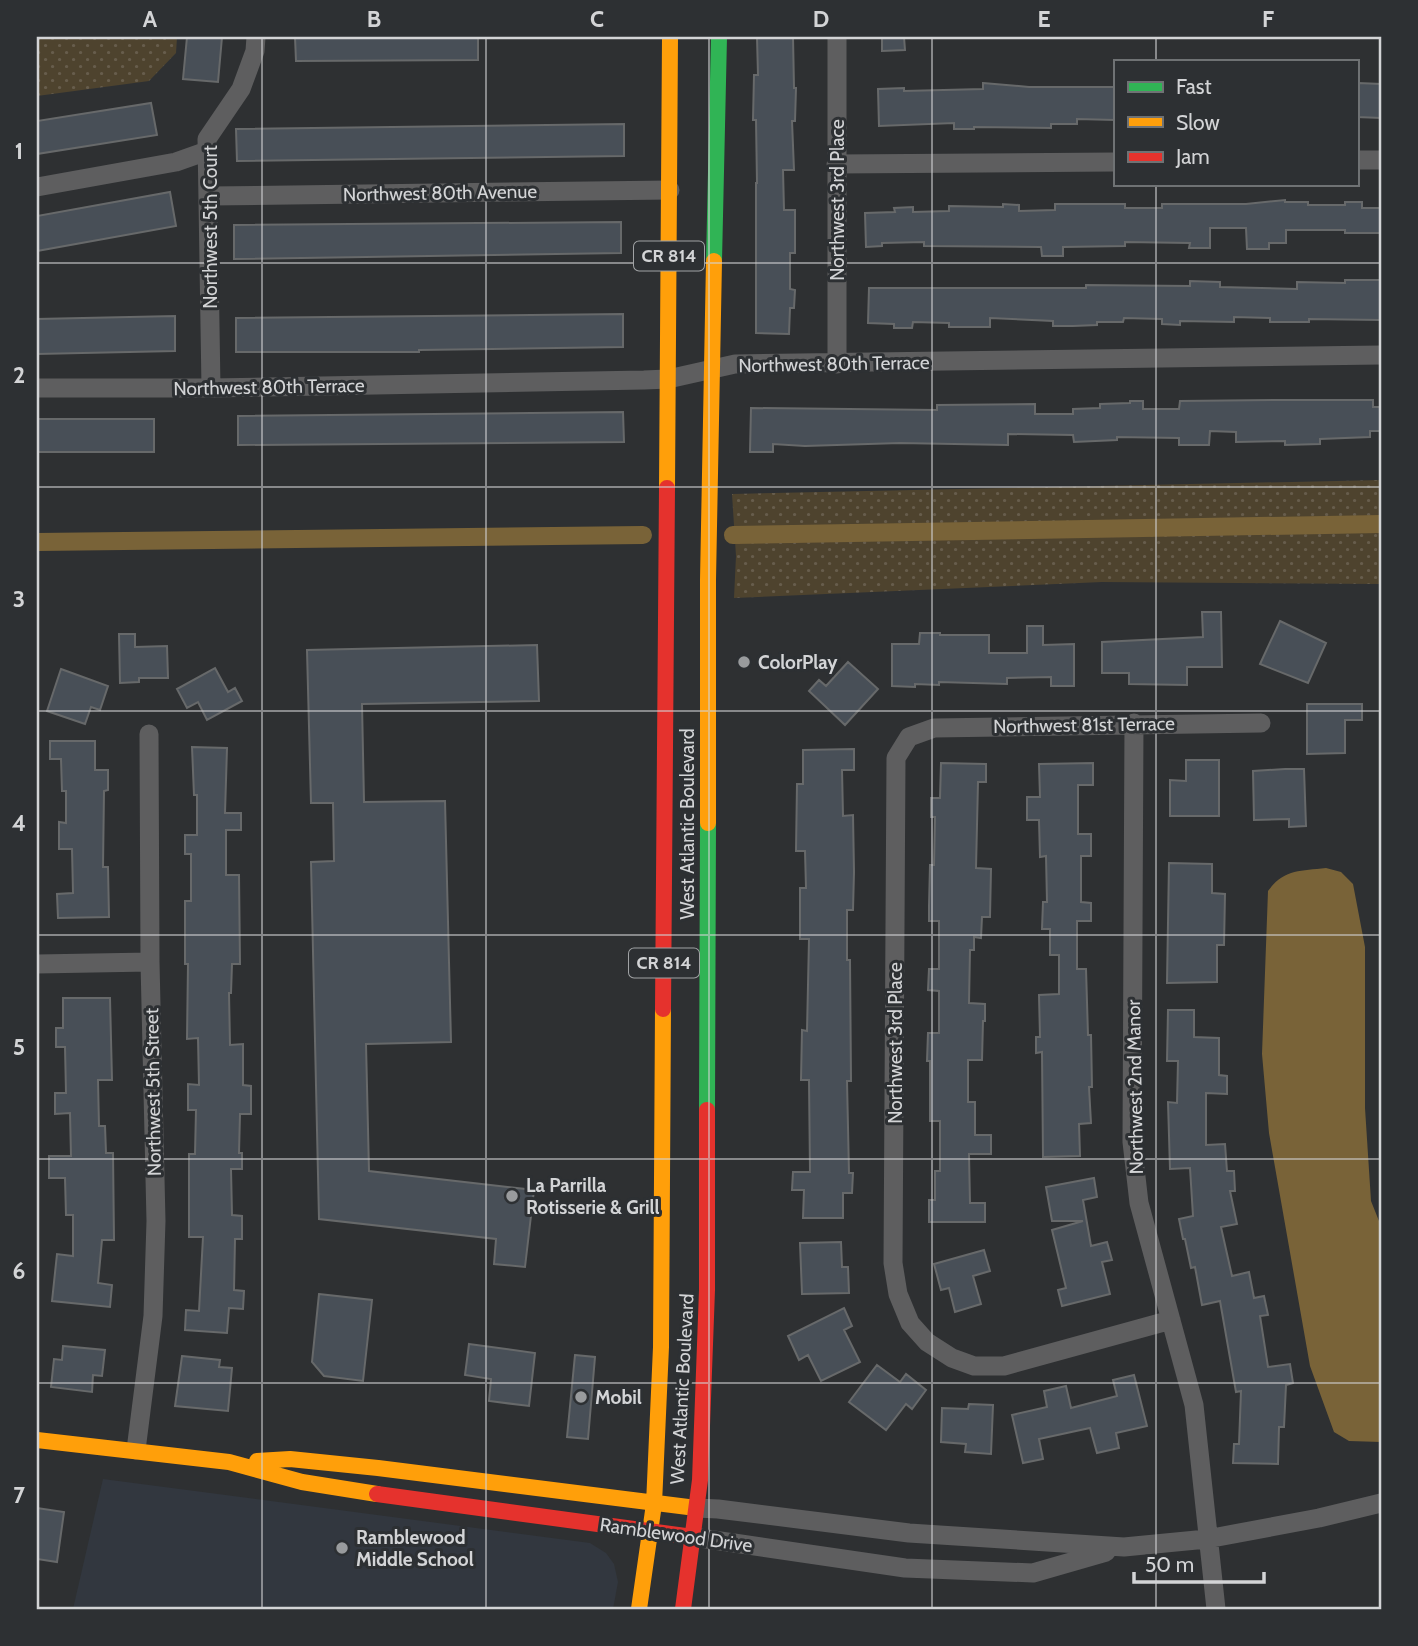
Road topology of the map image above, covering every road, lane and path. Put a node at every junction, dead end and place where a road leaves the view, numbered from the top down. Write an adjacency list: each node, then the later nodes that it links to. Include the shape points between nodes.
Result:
1 (257, 37): 5 (street, Northwest 5th Court, via 241,89 207,139)
2 (670, 37): 11 (main road, West Atlantic Boulevard / CR 814)
3 (719, 37): 15 (main road, West Atlantic Boulevard / CR 814)
4 (837, 37): 9 (street, Northwest 3rd Place)
5 (207, 151): 10 (street, via 177,162); 12 (street, Northwest 5th Court)
6 (1358, 160): 7 (street)
7 (1381, 160)
8 (1114, 162): 9 (street)
9 (836, 164): 14 (street, Northwest 3rd Place)
10 (37, 187)
11 (670, 190): 12 (street, Northwest 80th Avenue); 16 (main road, West Atlantic Boulevard / CR 814)
12 (209, 196): 18 (street, Northwest 5th Court)
13 (1381, 355): 14 (street, Northwest 80th Terrace)
14 (837, 364): 15 (street, Northwest 80th Terrace, via 735,364)
15 (713, 369): 16 (street, Northwest 80th Terrace); 31 (main road, West Atlantic Boulevard / CR 814, via 708,580 708,1290)
16 (668, 379): 18 (street, Northwest 80th Terrace); 30 (main road, West Atlantic Boulevard / CR 814, via 662,1333)
17 (37, 388): 18 (street, Northwest 80th Terrace)
18 (211, 388)
19 (1133, 723): 20 (street, Northwest 81st Terrace); 22 (street, Northwest 81st Terrace, via 934,727); 25 (street, Northwest 2nd Manor, via 1132,1142 1139,1203)
20 (1261, 723)
21 (149, 734): 23 (street, Northwest 5th Street)
22 (909, 737): 25 (street, Northwest 3rd Place, via 896,758 893,1263 898,1294 910,1323 927,1342 952,1358 974,1366 1004,1366)
23 (150, 962): 24 (street); 27 (street, Northwest 5th Street, via 156,1222 153,1316)
24 (37, 964)
25 (1171, 1320): 34 (street, Northwest 2nd Manor, via 1194,1405)
26 (37, 1440): 27 (main road, Ramblewood Drive)
27 (136, 1450): 28 (main road, Ramblewood Drive)
28 (229, 1462): 30 (main road, Ramblewood Drive, via 290,1459 365,1466); 32 (main road, Ramblewood Drive, via 302,1482)
29 (1381, 1503): 34 (street, Ramblewood Drive)
30 (654, 1504): 31 (main road, Ramblewood Drive); 32 (main road, West Atlantic Boulevard / CR 814)
31 (696, 1508): 33 (main road, West Atlantic Boulevard / CR 814); 35 (street, Ramblewood Drive, via 909,1534)
32 (651, 1532): 33 (main road, Ramblewood Drive); 36 (main road, West Atlantic Boulevard / CR 814)
33 (693, 1537): 35 (street, Ramblewood Drive, via 905,1568 1034,1573); 37 (main road, West Atlantic Boulevard / CR 814)
34 (1207, 1539): 35 (street, Ramblewood Drive); 38 (street, Northwest 2nd Manor)
35 (1124, 1548)
36 (639, 1609)
37 (683, 1609)
38 (1216, 1609)

